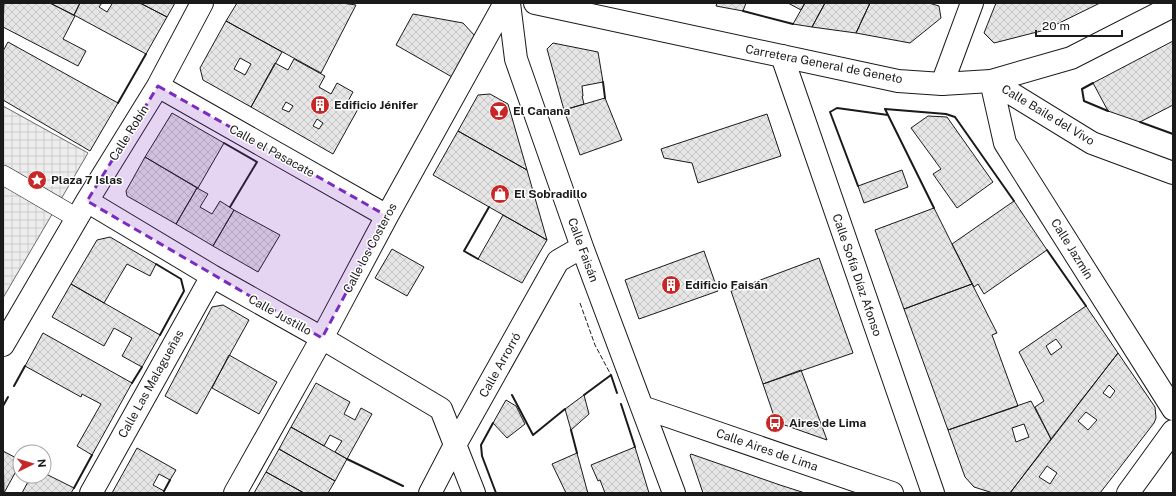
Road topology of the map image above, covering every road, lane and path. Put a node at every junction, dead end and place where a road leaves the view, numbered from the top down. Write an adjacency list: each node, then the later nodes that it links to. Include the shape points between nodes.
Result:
1 (202, 3): 10 (street, Calle Robín)
2 (505, 3): 14 (street, Calle los Costeros)
3 (509, 3): 15 (street, Calle Faisán, via 516,59)
4 (536, 3): 7 (street, Carretera General de Geneto)
5 (972, 3): 9 (street)
6 (1173, 6): 8 (street, Carretera General de Geneto, via 1071,58)
7 (782, 56): 9 (street, Carretera General de Geneto, via 898,81); 29 (street, Calle Sofía Díaz Afonso)
8 (991, 81): 9 (street, Carretera General de Geneto); 11 (street, Calle Baile del Vivo, via 1092,142); 20 (street, Calle Jazmín, via 1005,143)
9 (942, 84)
10 (158, 86): 13 (street, Calle Robín); 14 (street, Calle el Pasacate)
11 (1173, 173)
12 (3, 175): 13 (street)
13 (82, 210): 16 (street, Calle Justillo); 18 (street, Calle Robín)
14 (387, 216): 17 (street, Calle los Costeros)
15 (582, 247): 19 (street, Calle Faisán); 22 (street, Calle Arrorró, via 558,261)
16 (212, 276): 17 (street, Calle Justillo); 23 (street, Calle Las Malagueñas)
17 (322, 338): 22 (street, Calle Justillo, via 441,409); 24 (street, Calle los Costeros)
18 (3, 345)
19 (642, 407): 27 (street, Calle Faisán); 28 (street, Calle Aires de Lima)
20 (1173, 409)
21 (1173, 431): 30 (street)
22 (455, 445): 25 (street, Calle Arrorró); 26 (street, Calle Justillo)
23 (91, 493)
24 (235, 493)
25 (430, 493)
26 (474, 493)
27 (674, 493)
28 (892, 493)
29 (933, 493)
30 (1128, 493)

